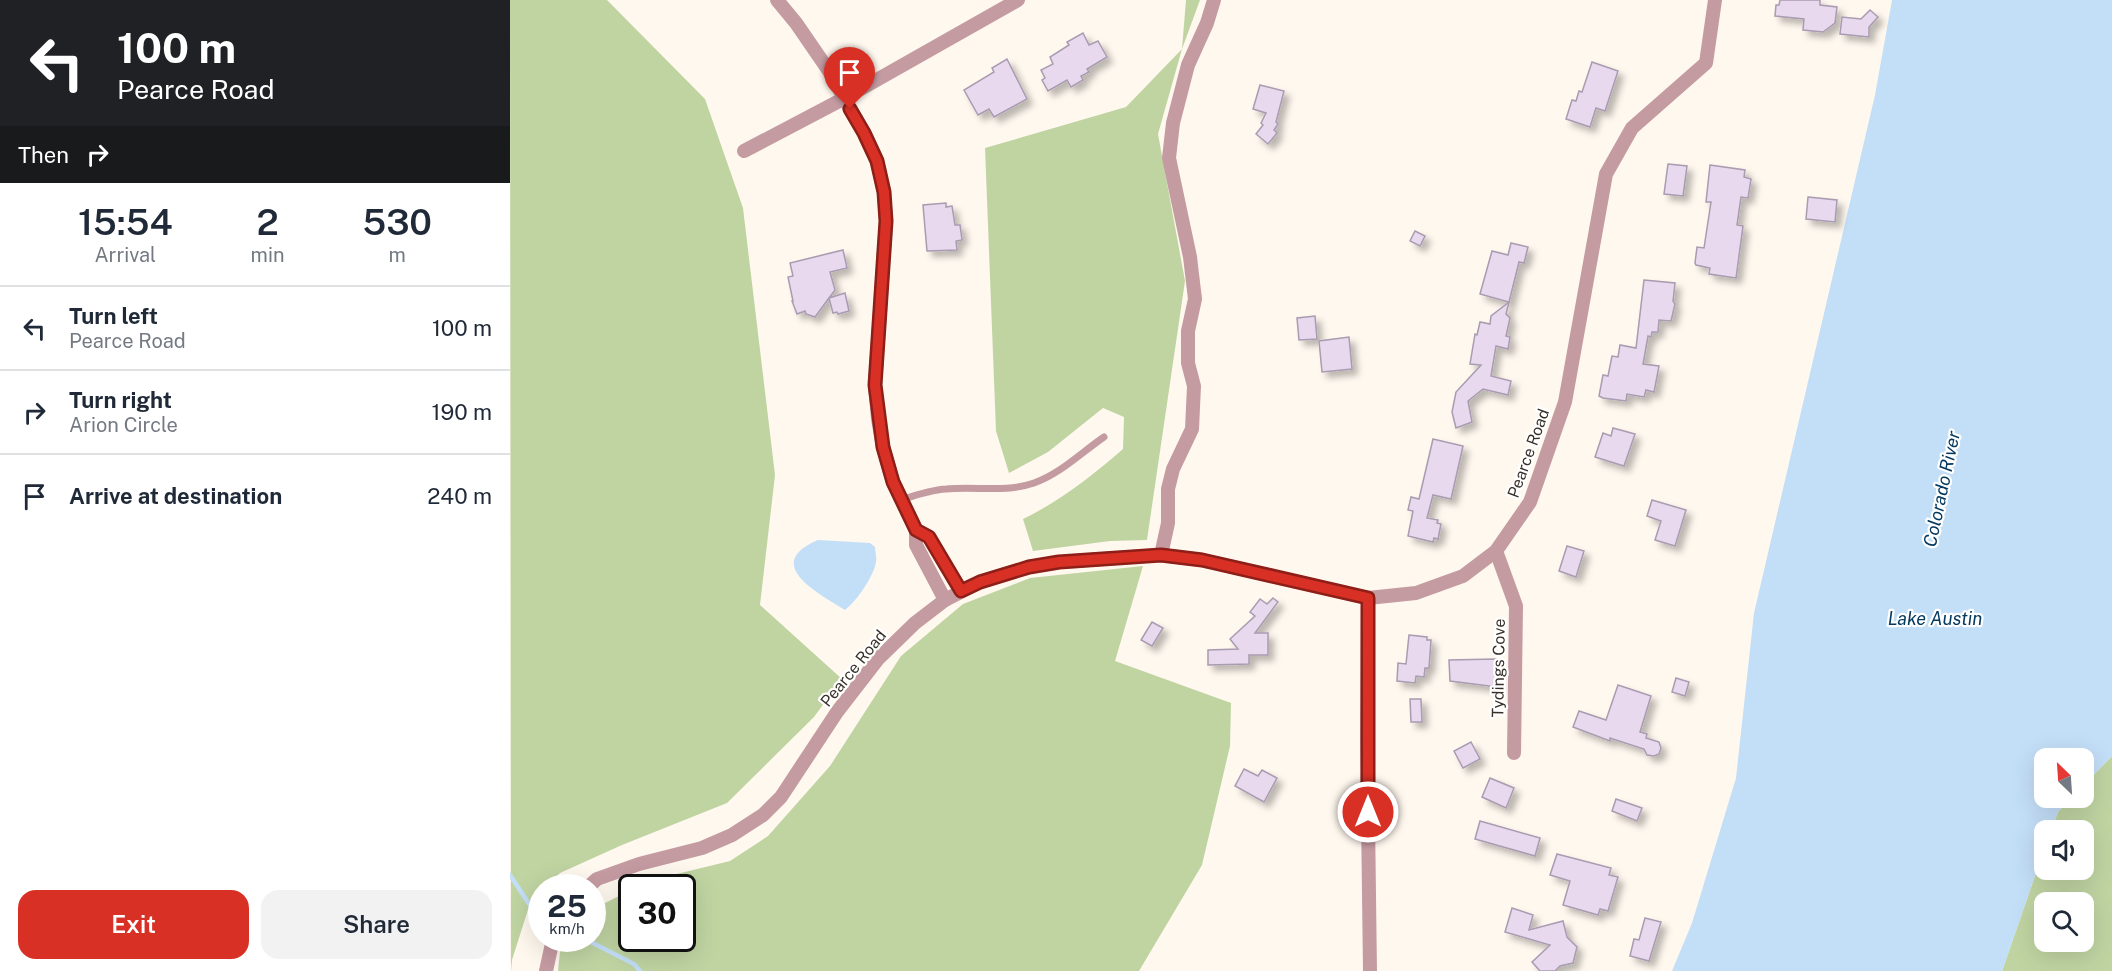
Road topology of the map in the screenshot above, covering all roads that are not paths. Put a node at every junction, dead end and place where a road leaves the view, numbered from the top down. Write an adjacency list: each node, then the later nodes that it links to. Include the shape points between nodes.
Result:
1 (777, 0): 5 (street, via 814,48)
2 (1018, 0): 5 (street)
3 (1214, 0): 12 (street, via 1188,65 1173,123 1169,158 1195,299 1188,331 1194,402 1192,429 1168,489 1168,523)
4 (1715, 0): 11 (street, Pearce Road, via 1706,63 1632,128 1606,174 1565,402 1530,502)
5 (843, 99): 6 (street); 8 (street, via 877,161 884,192 886,221 875,385 883,447)
6 (744, 151)
7 (1104, 437): 8 (lane, via 1048,477 1033,483 1002,489 946,489)
8 (901, 500): 9 (street)
9 (916, 530): 10 (street, via 929,537); 13 (street, via 916,545)
10 (937, 551): 13 (lane); 14 (street)
11 (1496, 551): 15 (street, Pearce Road, via 1463,576 1416,593); 17 (street, Tydings Cove, via 1516,606)
12 (1161, 555): 14 (street, Pearce Road, via 1029,567); 15 (street, Pearce Road, via 1202,560)
13 (922, 558): 16 (street)
14 (961, 591): 16 (street, Pearce Road)
15 (1368, 598): 21 (street)
16 (945, 600): 18 (street, Pearce Road, via 878,659 837,712 781,797 763,815 702,848)
17 (1514, 753)
18 (606, 876)
19 (550, 952): 20 (street)
20 (546, 971)
21 (1370, 971)

